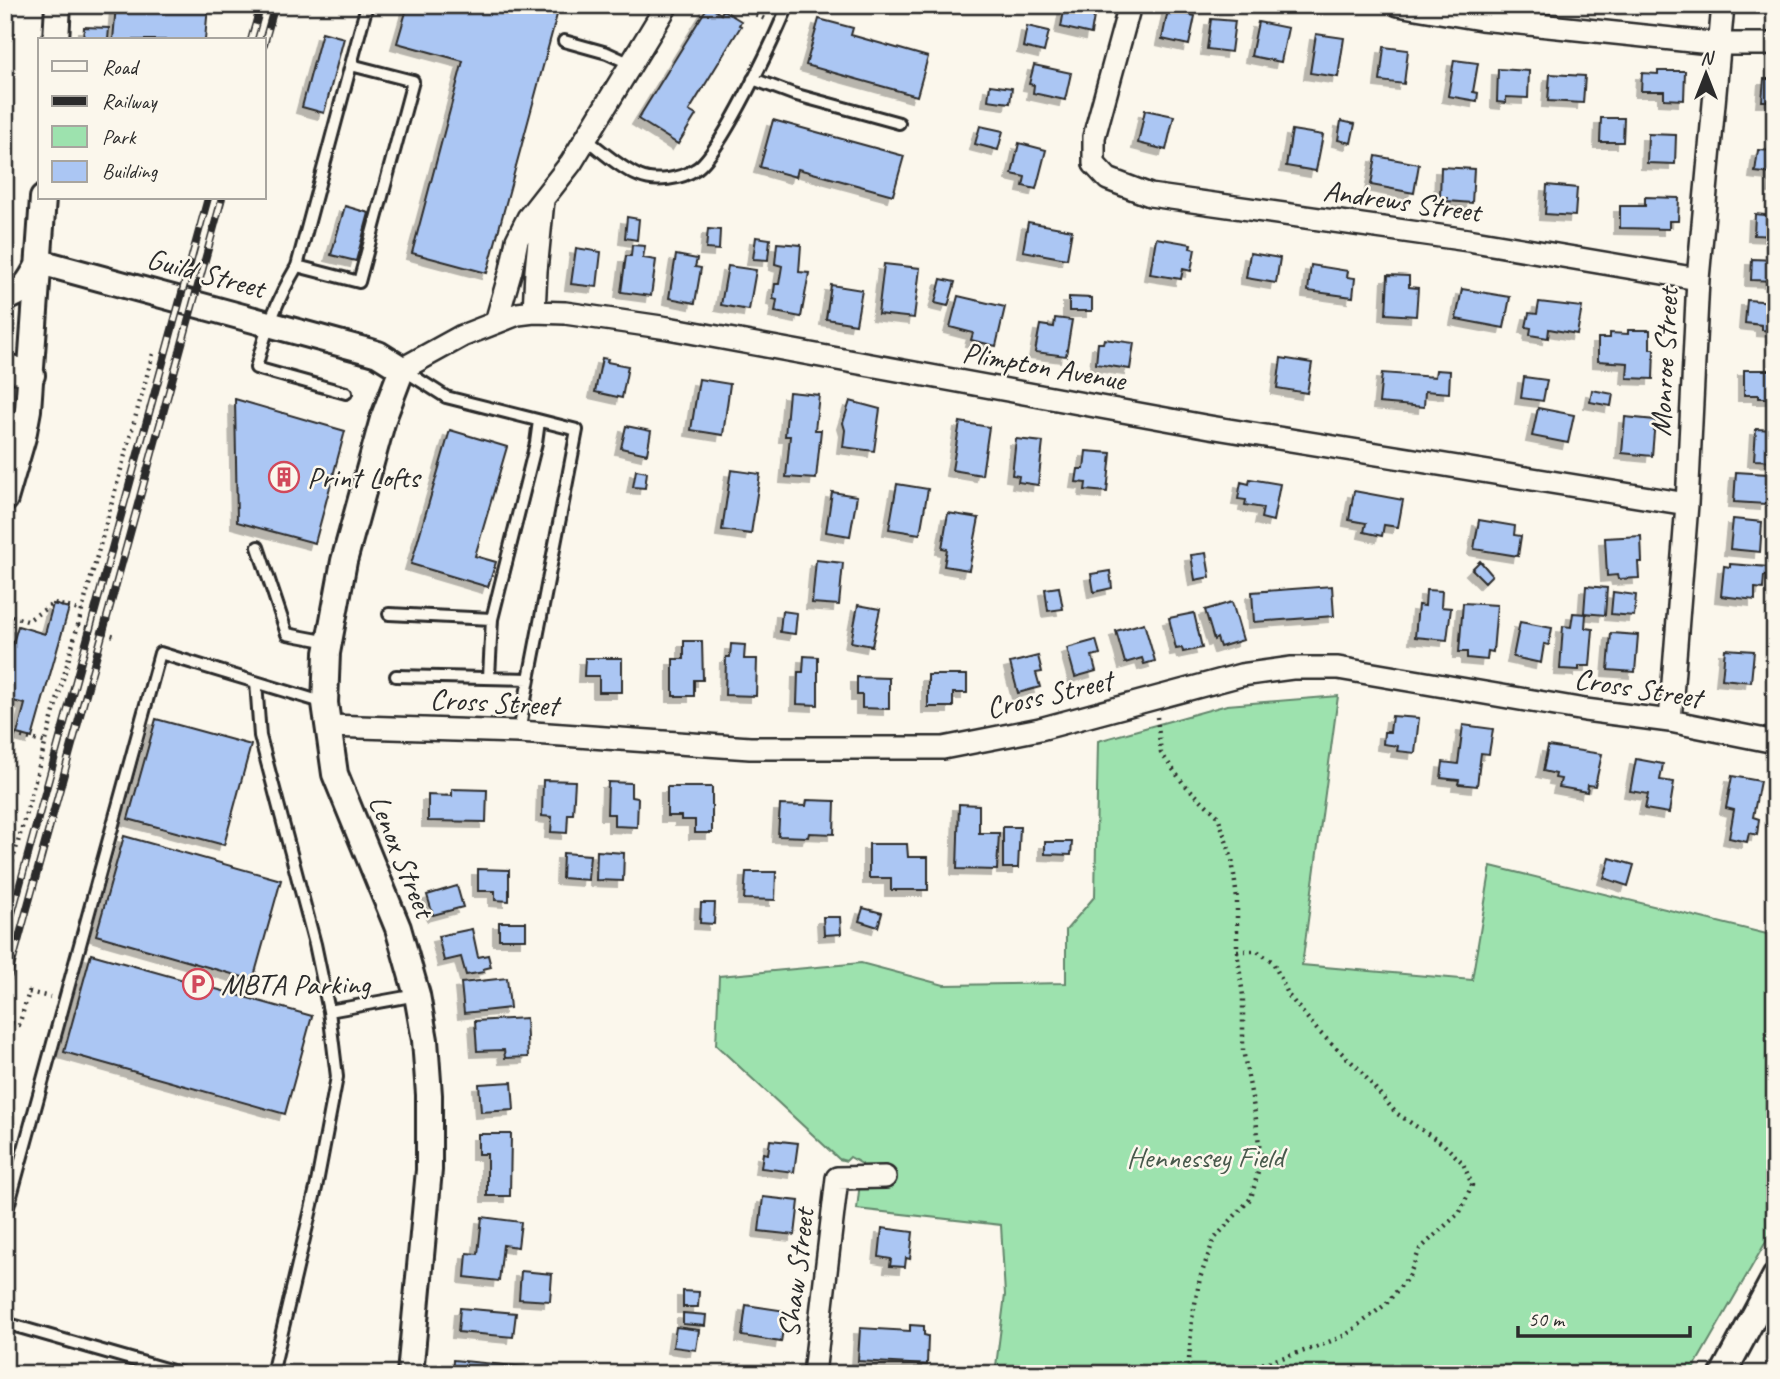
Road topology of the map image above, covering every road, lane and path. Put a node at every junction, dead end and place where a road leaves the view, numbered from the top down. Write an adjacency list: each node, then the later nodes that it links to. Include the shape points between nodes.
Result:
1 (58, 5): 10 (street)
2 (367, 5): 15 (lane)
3 (667, 5): 14 (street)
4 (737, 5): 9 (path)
5 (788, 5): 9 (lane)
6 (1130, 5): 23 (street, Andrews Street, via 1094,137 1094,164 1108,179 1150,195 1468,240)
7 (1398, 5): 12 (street, via 1481,19)
8 (1723, 5): 12 (street, Monroe Street)
9 (780, 26): 16 (lane)
10 (56, 38)
11 (564, 41): 14 (lane)
12 (1720, 44): 13 (street); 23 (street, Monroe Street)
13 (1775, 44)
14 (631, 64): 18 (street)
15 (351, 65): 22 (lane); 22 (lane, via 413,81 359,282)
16 (753, 79): 17 (lane); 18 (lane, via 718,144 698,169 670,179 640,176)
17 (899, 123)
18 (586, 139): 20 (street)
19 (43, 200): 21 (street)
20 (543, 200): 25 (street); 26 (street, via 517,240)
21 (40, 262): 24 (street, via 25,287); 27 (street, Guild Street); 31 (street)
22 (297, 266): 27 (lane)
23 (1698, 279): 35 (street, Monroe Street)
24 (5, 298)
25 (534, 312): 26 (street, Plimpton Avenue); 35 (street, Plimpton Avenue, via 668,328 1210,427)
26 (496, 322): 30 (street, Plimpton Avenue)
27 (268, 323): 30 (street, Guild Street, via 378,354); 32 (lane, via 256,368)
28 (154, 350): 37 (path)
29 (5, 366): 31 (street)
30 (402, 369): 33 (lane, via 446,397); 43 (street, Lenox Street, via 383,419 344,561)
31 (32, 375): 34 (street)
32 (346, 393)
33 (539, 421): 40 (lane); 46 (lane, via 577,430)
34 (5, 499)
35 (1687, 504): 51 (street, Monroe Street)
36 (258, 547): 43 (lane, via 287,634)
37 (82, 611): 38 (path, via 54,603 27,621); 41 (path)
38 (5, 614)
39 (389, 614): 40 (lane)
40 (492, 619): 45 (lane)
41 (78, 625): 42 (path); 54 (path)
42 (115, 636)
43 (329, 642): 49 (street, Lenox Street)
44 (396, 676): 45 (lane)
45 (489, 677): 46 (lane)
46 (529, 678): 52 (lane)
47 (256, 682): 49 (lane); 58 (lane, via 160,653); 59 (lane, via 260,736)
48 (1155, 698): 51 (street, Cross Street, via 1241,676 1292,668 1338,668); 52 (street, Cross Street, via 1040,729 943,748 750,748); 56 (path, via 1161,753 1217,816 1228,848 1237,899)
49 (326, 715): 52 (street, Cross Street); 57 (street, Lenox Street, via 335,774 398,928)
50 (5, 716): 54 (path, via 15,735)
51 (1670, 721): 53 (street, Cross Street)
52 (519, 732)
53 (1775, 742)
54 (47, 743): 55 (path)
55 (5, 889)
56 (1237, 951): 69 (path, via 1243,1050 1261,1161 1251,1198 1214,1239 1200,1278); 70 (path, via 1257,951 1273,962 1289,996 1320,1032 1395,1113 1463,1163 1472,1185 1460,1212 1420,1250 1409,1276 1386,1304 1346,1335)
57 (417, 995): 59 (lane); 67 (street, Lenox Street, via 429,1095 429,1170)
58 (65, 1001): 60 (path, via 29,992 19,1026); 62 (lane)
59 (329, 1011): 66 (lane, via 337,1077)
60 (5, 1021)
61 (885, 1177): 68 (street, Shaw Street, via 837,1178)
62 (5, 1218)
63 (1775, 1277): 71 (street)
64 (5, 1323): 65 (lane)
65 (183, 1374)
66 (272, 1374)
67 (410, 1374)
68 (814, 1374)
69 (1188, 1374)
70 (1241, 1374)
71 (1723, 1374)

